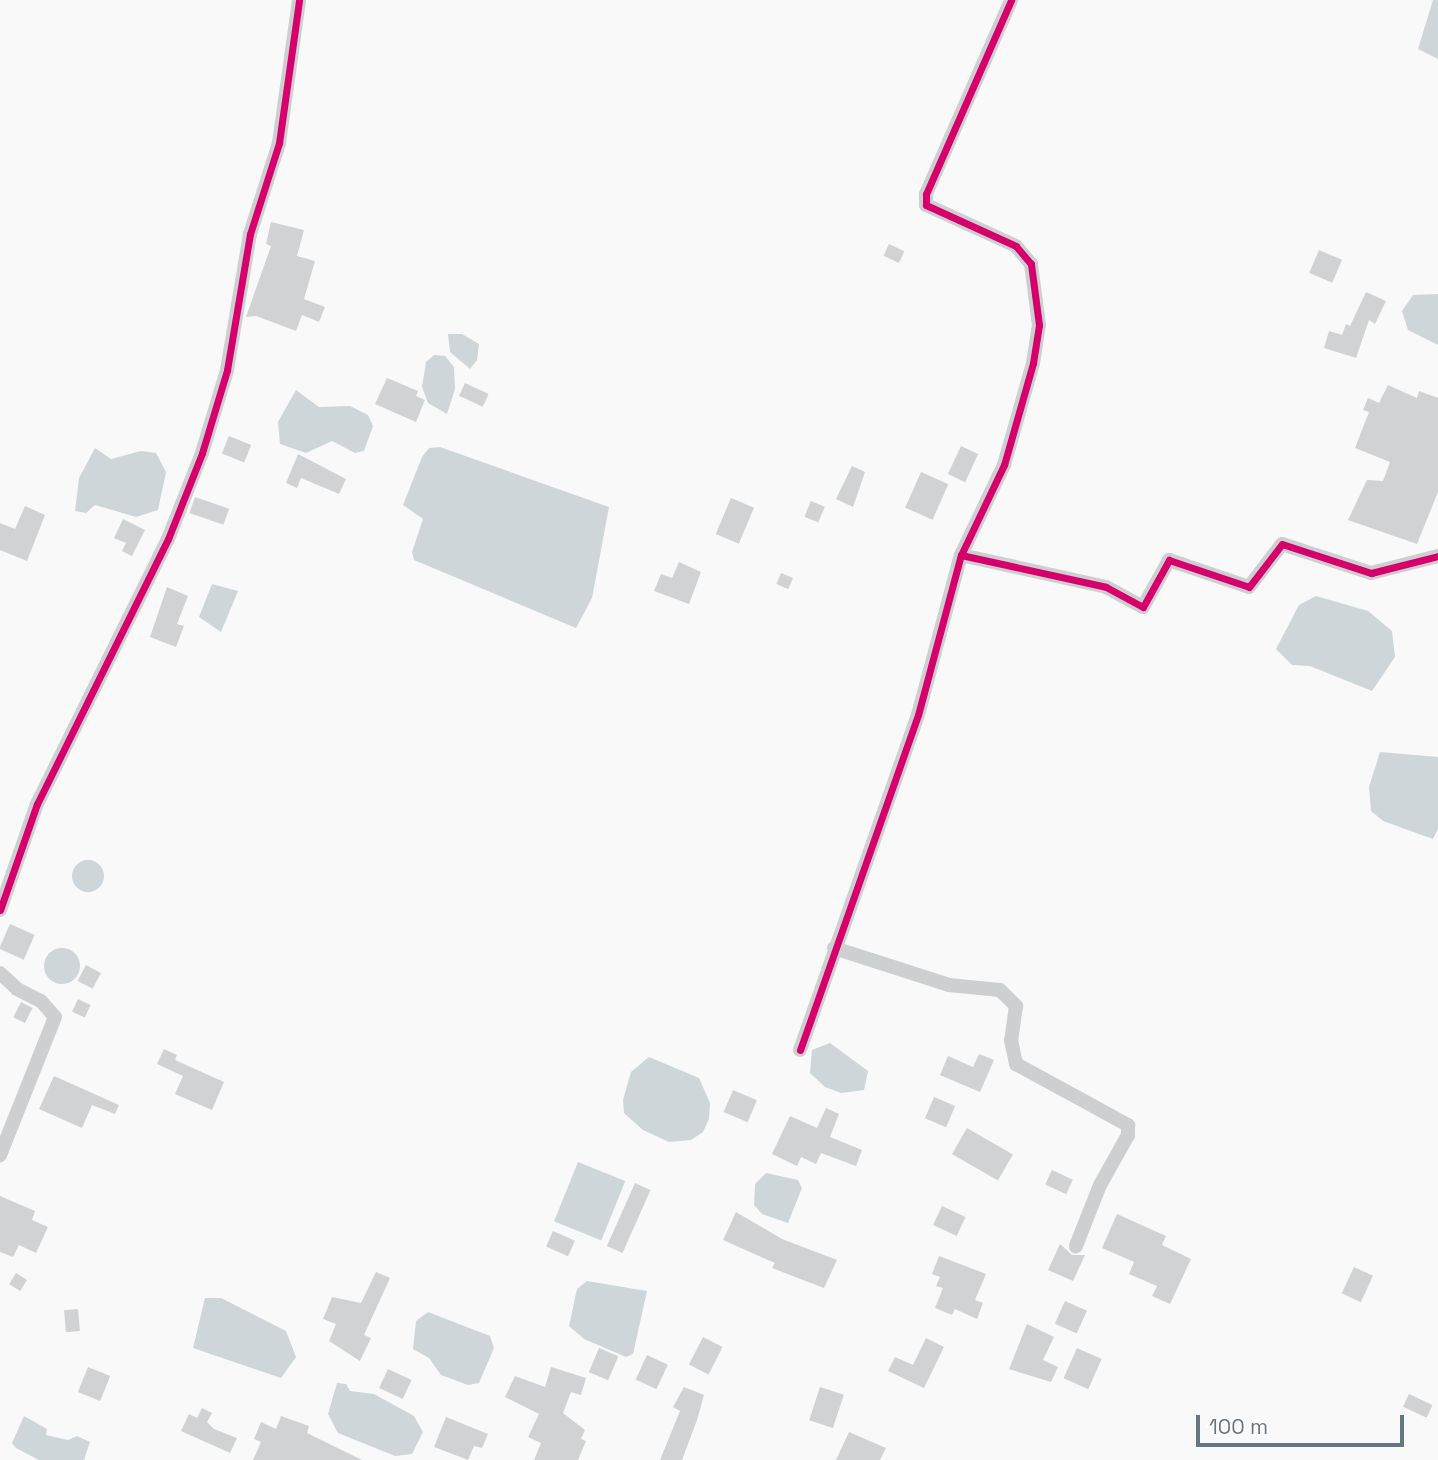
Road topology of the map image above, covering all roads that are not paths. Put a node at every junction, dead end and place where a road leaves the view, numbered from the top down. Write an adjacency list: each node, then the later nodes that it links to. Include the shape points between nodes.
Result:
1 (299, 0): 5 (street, via 279,143 250,234 227,370 202,453 168,539 37,804)
2 (1011, 0): 3 (street, via 926,194 931,209 1016,246 1024,255 1031,264 1039,325 1021,414 1004,465)
3 (961, 555): 4 (street, via 1106,587 1143,607 1169,560 1249,587 1282,544 1371,573); 6 (street, via 918,715 858,894)
4 (1438, 556)
5 (0, 910)
6 (834, 948): 8 (street); 10 (street, via 949,985 1000,990 1016,1006 1011,1040 1016,1064 1128,1125 1128,1135 1100,1185)
7 (0, 973): 9 (street, via 17,989 41,1001 55,1017)
8 (800, 1050)
9 (0, 1155)
10 (1076, 1246)

